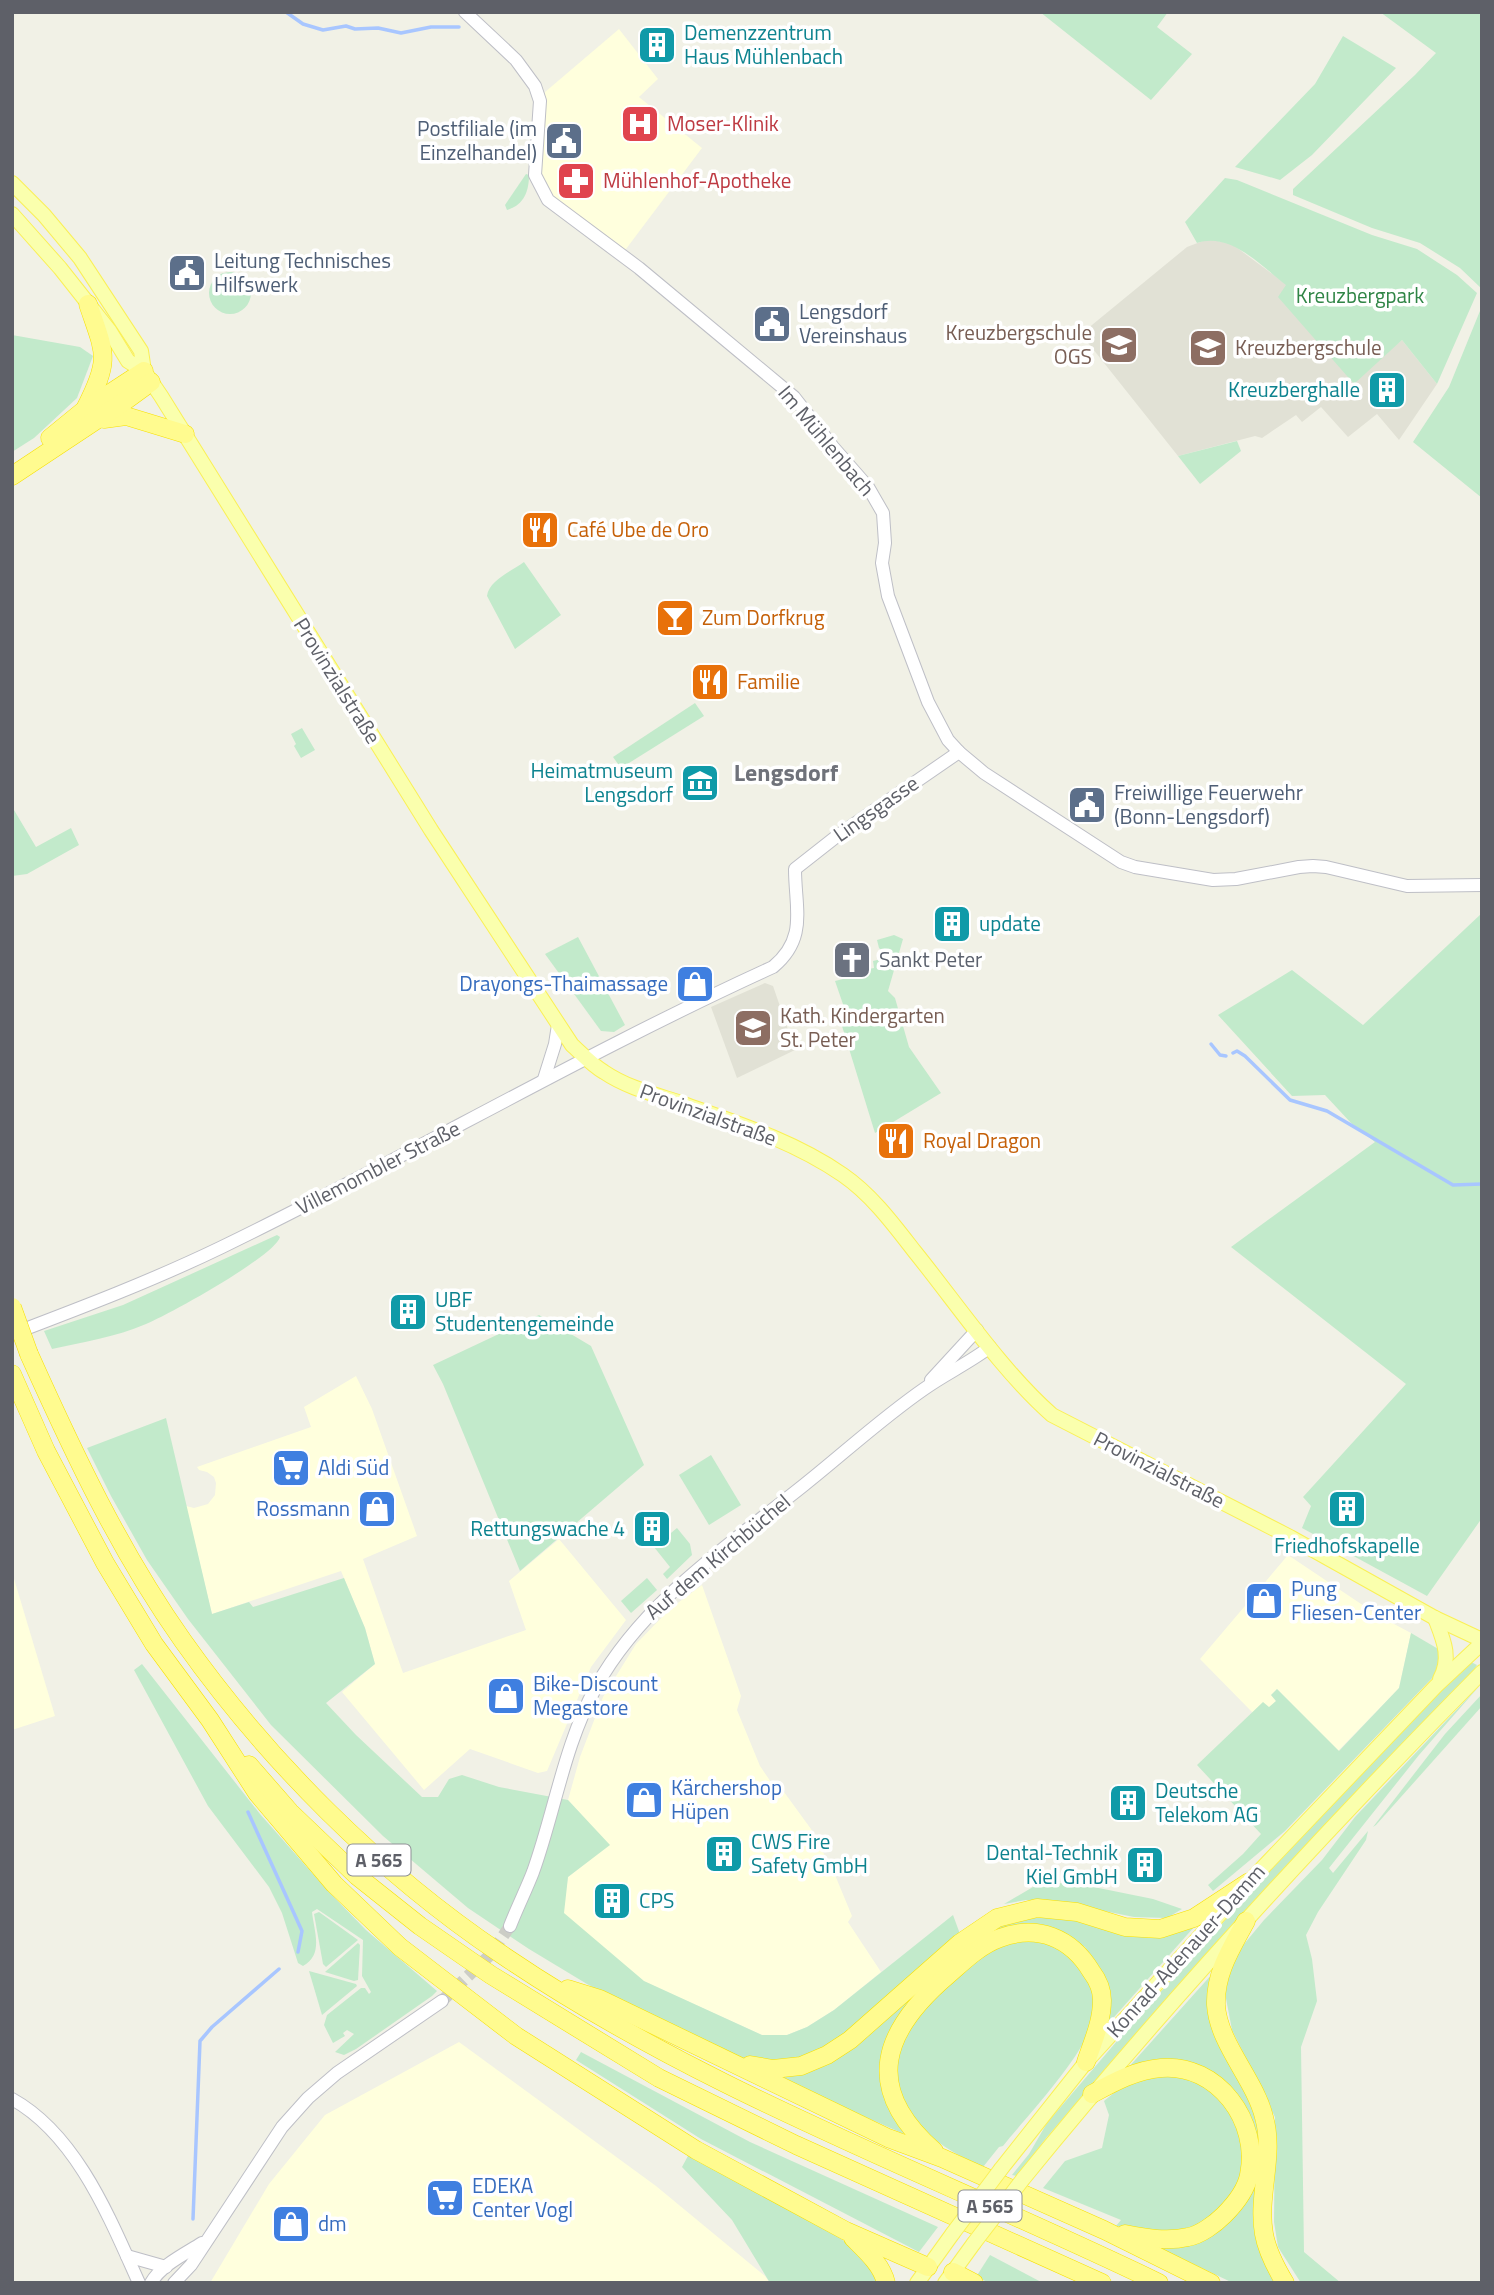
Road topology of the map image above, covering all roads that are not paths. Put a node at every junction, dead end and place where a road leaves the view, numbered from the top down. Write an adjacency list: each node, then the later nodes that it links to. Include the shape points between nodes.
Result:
1 (465, 12): 10 (street, Im Mühlenbach, via 516,60 535,86 540,101 535,175 543,194 794,397 868,487 883,513 882,563 888,596 936,720)
2 (12, 183): 5 (main road, Provinzialstraße, via 80,258 141,351)
3 (12, 214): 4 (main road, Provinzialstraße)
4 (89, 304): 5 (main road, Provinzialstraße, via 128,361); 6 (highway, via 104,363)
5 (148, 376): 6 (highway); 7 (main road, Provinzialstraße)
6 (90, 415): 7 (highway, via 126,416); 8 (highway); 9 (highway)
7 (185, 434): 13 (main road, Provinzialstraße, via 379,748)
8 (12, 463)
9 (12, 476)
10 (959, 752): 11 (street, Lingsgasse); 12 (street, Im Mühlenbach, via 1121,862 1144,869 1213,880 1312,866 1407,886)
11 (795, 869): 14 (street, Villemombler Straße, via 798,923 790,948 773,967)
12 (1482, 885)
13 (558, 1025): 14 (main road, Provinzialstraße); 15 (street)
14 (586, 1058): 15 (street, Villemombler Straße); 17 (main road, Provinzialstraße, via 633,1087 790,1145 846,1177 894,1225)
15 (544, 1079): 18 (street, Villemombler Straße, via 264,1226 178,1267)
16 (12, 1307): 30 (highway, A 565, bridge, via 77,1462 107,1520 183,1642 235,1709 372,1854 499,1953)
17 (977, 1330): 19 (main road, Provinzialstraße); 21 (street, Auf dem Kirchbüchel)
18 (12, 1334)
19 (990, 1347): 21 (street, Auf dem Kirchbüchel); 22 (main road, Provinzialstraße, via 1039,1404 1064,1423 1290,1537)
20 (12, 1374): 26 (highway, A 565, via 104,1563 154,1644)
21 (924, 1389): 29 (street, Auf dem Kirchbüchel, via 699,1570 627,1640 597,1685 577,1727 533,1873)
22 (1435, 1618): 23 (main road, Provinzialstraße); 25 (main road, via 1447,1658)
23 (1482, 1641): 25 (main road, Konrad-Adenauer-Damm)
24 (1482, 1672): 28 (main road, Konrad-Adenauer-Damm)
25 (1436, 1686): 27 (main road, Konrad-Adenauer-Damm)
26 (210, 1720): 38 (highway, via 257,1793 334,1884 400,1947 516,2036 591,2084 696,2150); 51 (highway, A 565, via 290,1812 357,1876 491,1975 659,2078)
27 (1249, 1882): 32 (highway, via 1194,1918 1160,1929 1125,1927 1077,1912 1037,1908 997,1918 960,1943 827,2055 801,2066 773,2069); 33 (main road, Konrad-Adenauer-Damm)
28 (1245, 1921): 34 (main road, Konrad-Adenauer-Damm); 54 (highway, via 1222,1966 1216,2009 1265,2118 1264,2234)
29 (510, 1926)
30 (548, 1984): 32 (highway, via 600,1999); 52 (highway, A 565, via 750,2096)
31 (442, 2001): 40 (street, via 308,2098 282,2127)
32 (715, 2055): 36 (highway, via 888,2138)
33 (1086, 2062): 36 (highway, via 1100,2024 1102,1997 1096,1978 1073,1947 1042,1933 1024,1933 1000,1938 975,1951 911,2012 896,2034 890,2056 889,2081 895,2105 906,2123); 39 (main road, Konrad-Adenauer-Damm, bridge)
34 (1092, 2094): 37 (highway, via 1144,2071 1164,2068 1198,2074 1215,2082 1231,2098 1250,2147 1249,2176 1238,2201 1217,2222 1190,2237 1159,2240); 44 (main road, Konrad-Adenauer-Damm, bridge)
35 (12, 2099): 41 (street, via 58,2138 81,2166)
36 (942, 2158): 37 (highway)
37 (1104, 2230): 53 (highway)
38 (846, 2231): 43 (highway); 48 (highway, via 868,2252)
39 (953, 2233): 43 (main road, Konrad-Adenauer-Damm); 44 (main road)
40 (208, 2239): 42 (street); 47 (street)
41 (127, 2256): 42 (street); 45 (street)
42 (166, 2267): 46 (street)
43 (929, 2267): 44 (main road); 49 (main road, Konrad-Adenauer-Damm)
44 (949, 2278): 50 (highway)
45 (139, 2283)
46 (151, 2283)
47 (174, 2283)
48 (886, 2283)
49 (917, 2283)
50 (974, 2283)
51 (1102, 2283)
52 (1159, 2283)
53 (1211, 2283)
54 (1285, 2283)

